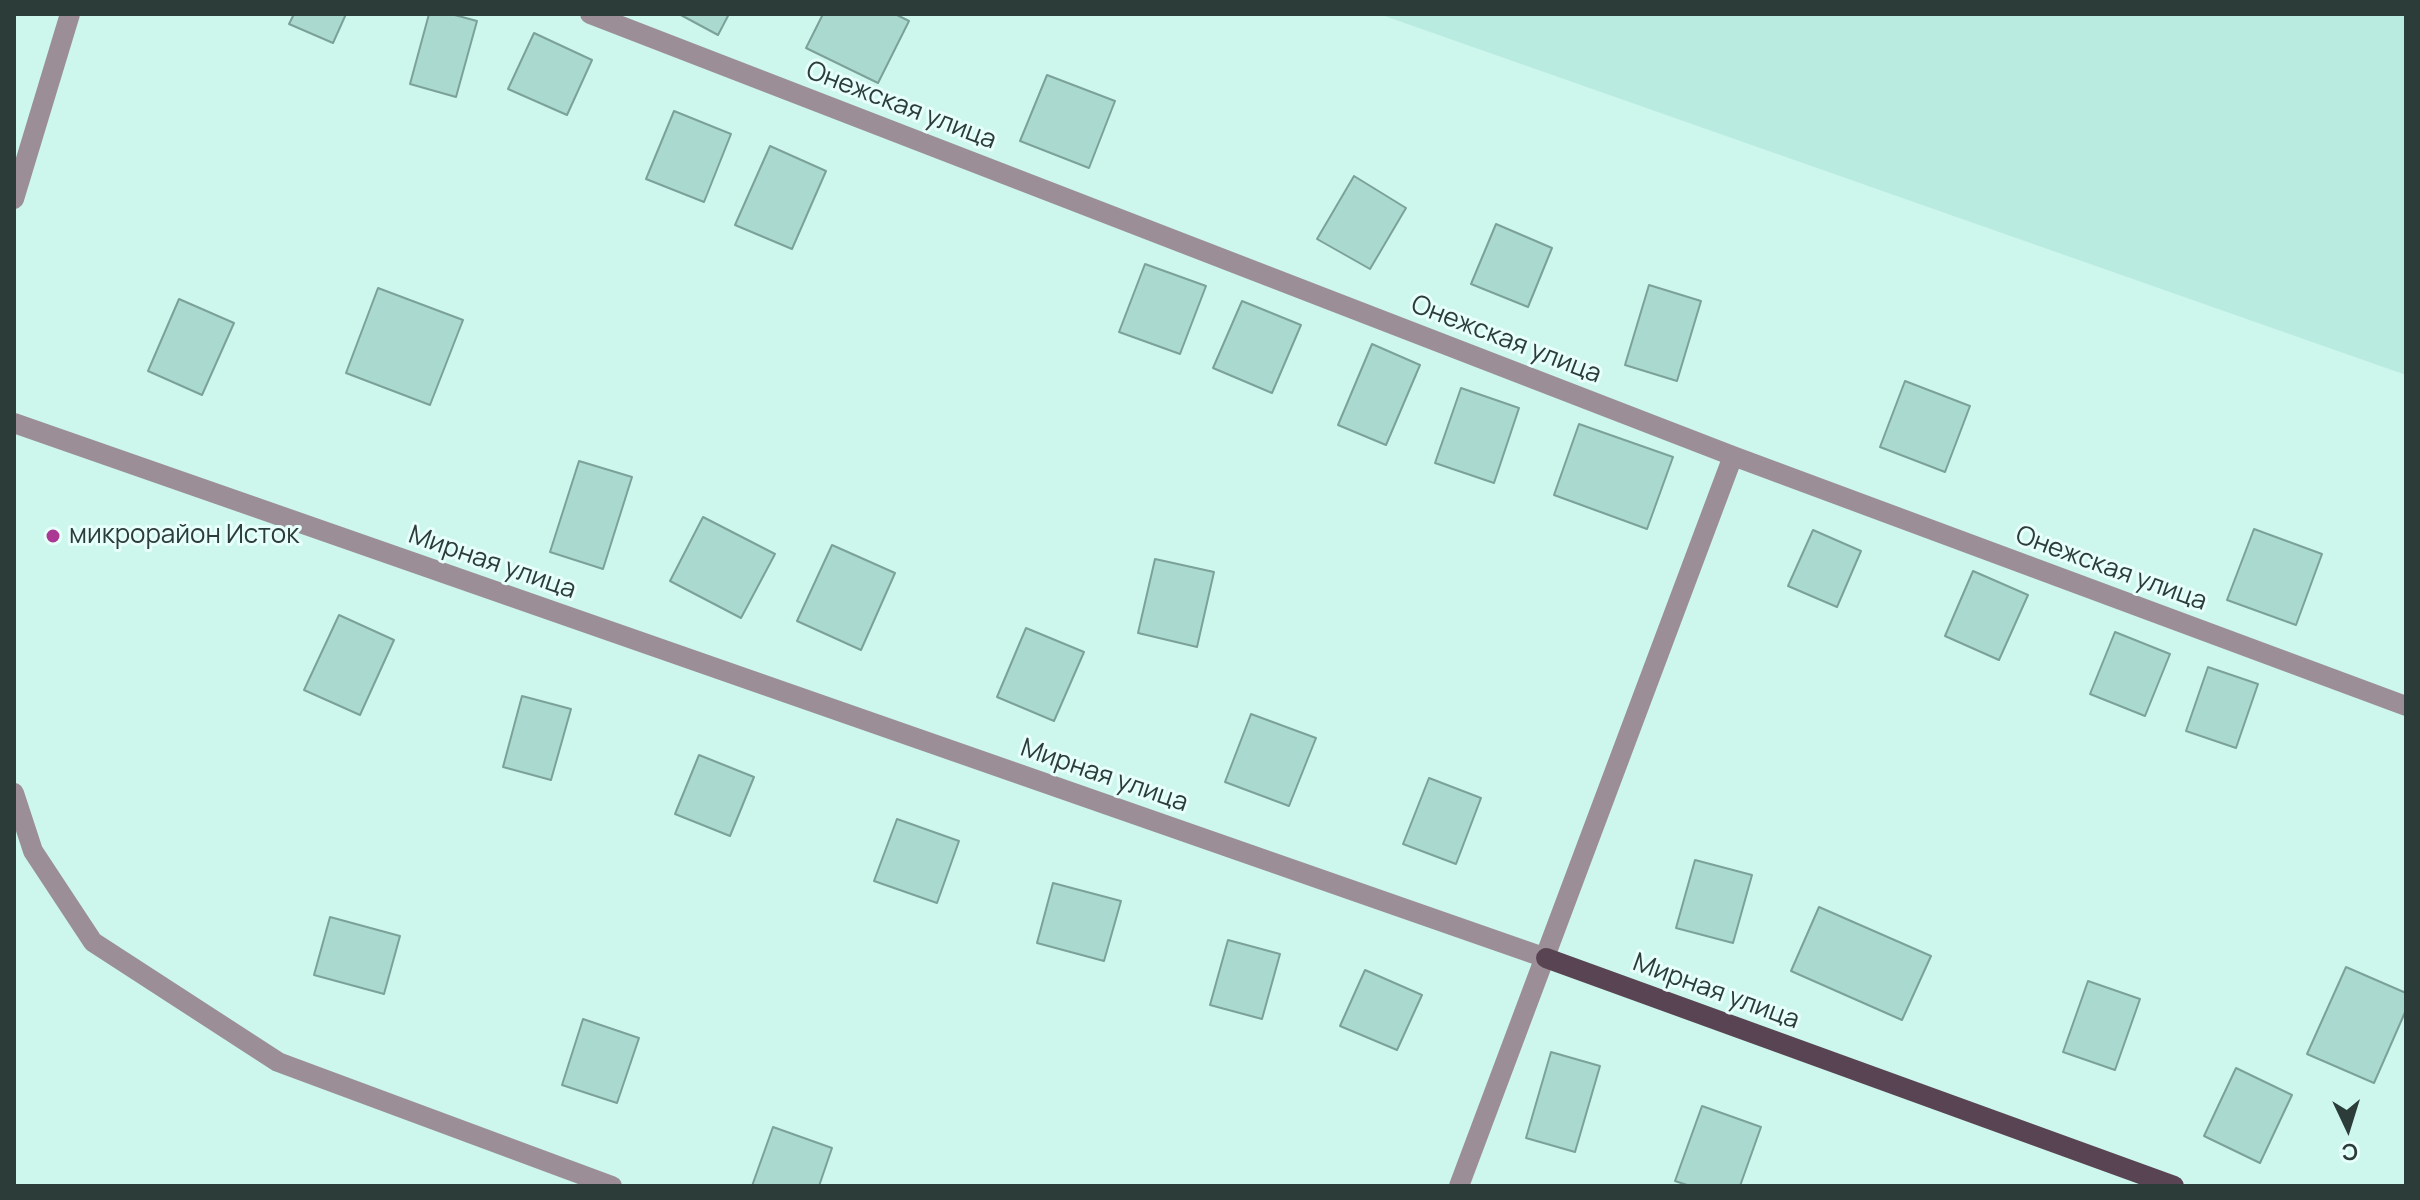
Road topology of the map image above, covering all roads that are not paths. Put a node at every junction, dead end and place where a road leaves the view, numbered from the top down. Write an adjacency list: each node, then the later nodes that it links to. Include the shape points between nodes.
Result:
1 (70, 14): 3 (street)
2 (590, 14): 5 (street, Онежская улица)
3 (14, 199)
4 (14, 423): 8 (street, Мирная улица)
5 (1733, 456): 6 (street, Онежская улица); 8 (street)
6 (2406, 706)
7 (14, 793): 9 (street, via 33,851 93,942 278,1062)
8 (1546, 958): 10 (street); 11 (main road, Мирная улица)
9 (612, 1186)
10 (1459, 1186)
11 (2174, 1186)

